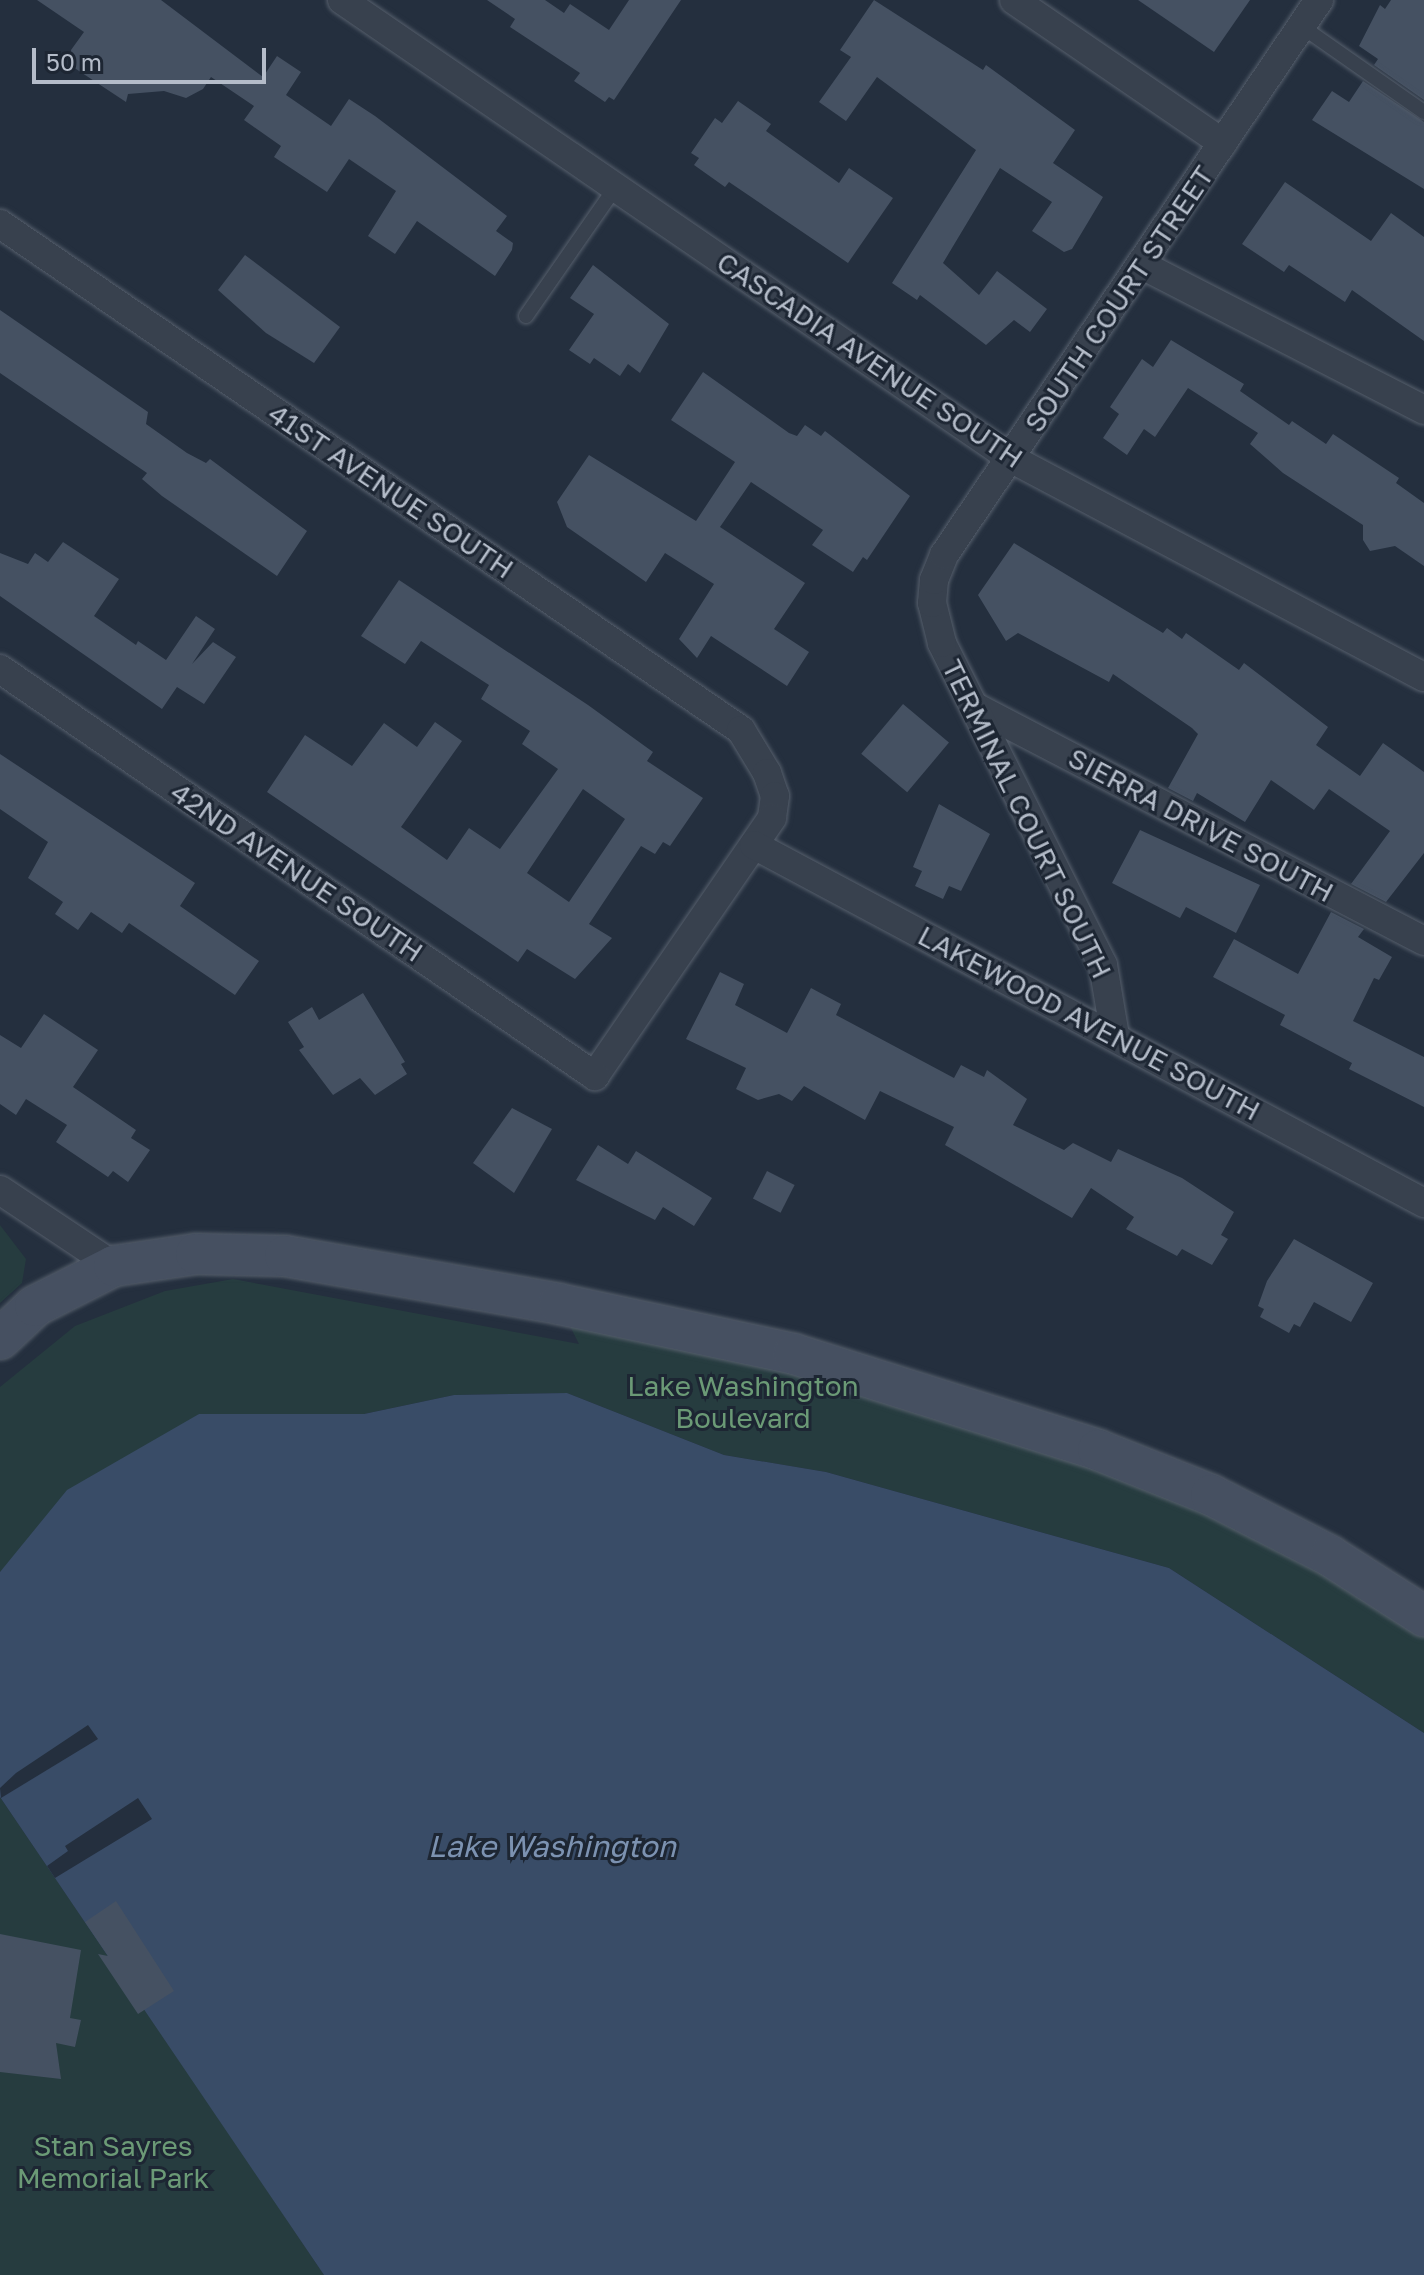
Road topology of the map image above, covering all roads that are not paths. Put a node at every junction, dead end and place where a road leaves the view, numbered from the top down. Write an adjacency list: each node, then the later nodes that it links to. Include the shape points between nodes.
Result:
1 (342, 0): 7 (street, CASCADIA AVENUE SOUTH)
2 (1014, 0): 6 (street)
3 (1319, 0): 4 (street, SOUTH COURT STREET)
4 (1301, 26): 5 (lane); 6 (street, SOUTH COURT STREET)
5 (1424, 112)
6 (1223, 143): 9 (street, SOUTH COURT STREET)
7 (615, 188): 10 (lane); 12 (street, CASCADIA AVENUE SOUTH)
8 (0, 224): 17 (street, 41ST AVENUE SOUTH, via 741,730 775,796 772,818)
9 (1142, 265): 11 (street); 12 (street, SOUTH COURT STREET)
10 (526, 316)
11 (1424, 410)
12 (1012, 459): 13 (street, SOUTH COURT STREET, via 944,555); 15 (street, CASCADIA AVENUE SOUTH)
13 (932, 603): 16 (street, TERMINAL COURT SOUTH, via 942,643)
14 (0, 669): 17 (street, 42ND AVENUE SOUTH, via 595,1076)
15 (1424, 677)
16 (977, 708): 18 (street, SIERRA DRIVE SOUTH); 19 (street, TERMINAL COURT SOUTH, via 1103,965)
17 (754, 845): 19 (street, LAKEWOOD AVENUE SOUTH)
18 (1424, 941)
19 (1115, 1036): 21 (street, LAKEWOOD AVENUE SOUTH)
20 (0, 1190): 22 (street)
21 (1424, 1203)
22 (114, 1266): 23 (main road, via 35,1306); 24 (main road, via 196,1254 285,1256 652,1322 794,1354 944,1397 1211,1495 1330,1556)
23 (0, 1339)
24 (1424, 1616)

